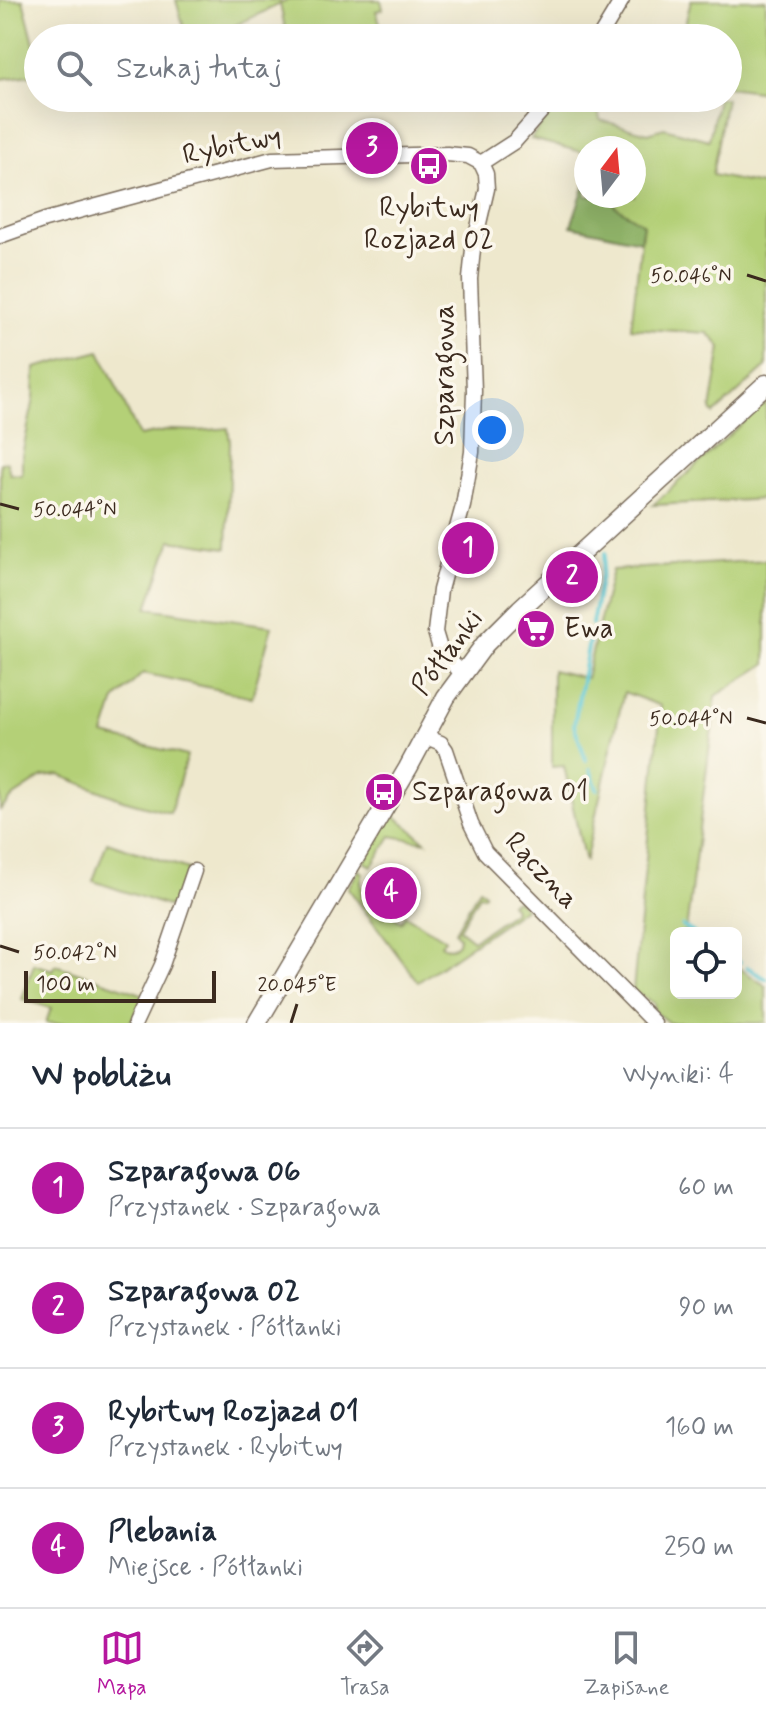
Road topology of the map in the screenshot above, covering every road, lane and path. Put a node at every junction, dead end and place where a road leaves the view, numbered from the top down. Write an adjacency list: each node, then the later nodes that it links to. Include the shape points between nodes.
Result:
1 (622, 0): 2 (street)
2 (607, 24)
3 (541, 112): 4 (street, via 515,141)
4 (481, 163): 5 (street, Rybitwy, via 447,154 272,159); 7 (street, Szparagowa, via 487,189 470,279 472,452 435,632 441,652)
5 (0, 236)
6 (766, 384): 7 (street, Półłanki, via 512,616)
7 (462, 673): 8 (street, Półłanki)
8 (424, 736): 11 (street, Półłanki); 12 (street, Rączna, via 446,750 485,852)
9 (194, 871): 10 (street, via 162,965)
10 (135, 1023)
11 (257, 1023)
12 (654, 1023)

